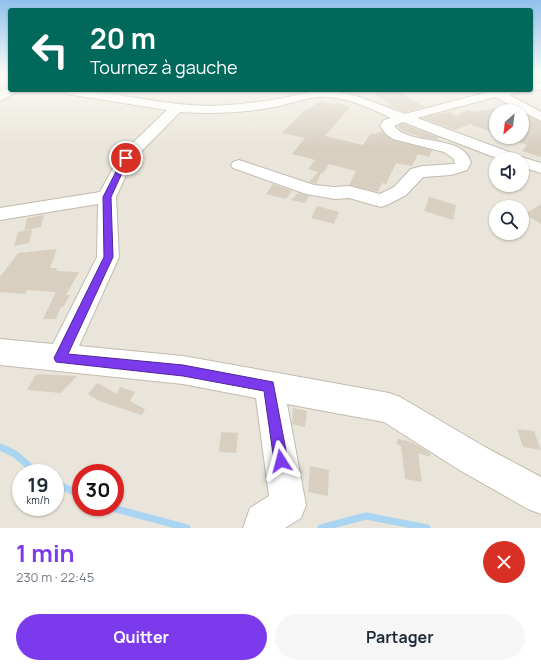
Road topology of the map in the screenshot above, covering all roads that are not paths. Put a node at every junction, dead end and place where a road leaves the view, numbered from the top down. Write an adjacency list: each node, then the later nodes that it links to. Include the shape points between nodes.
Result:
1 (116, 99): 10 (street)
2 (138, 99): 10 (street)
3 (271, 99): 11 (street)
4 (297, 99): 11 (street)
5 (353, 99): 9 (street)
6 (358, 99): 9 (street)
7 (470, 99): 14 (street)
8 (506, 99): 13 (street)
9 (361, 101): 14 (street)
10 (135, 102): 12 (street)
11 (276, 104): 12 (street, via 231,109)
12 (177, 108): 19 (street, via 126,158)
13 (541, 117)
14 (403, 118): 15 (street); 16 (street, via 389,123 389,130 405,139 448,149 462,159 461,167 417,173 400,191 381,201 349,192 312,190)
15 (493, 152)
16 (239, 164)
17 (529, 164): 18 (street)
18 (541, 168)
19 (107, 197): 20 (street); 22 (street, via 108,257)
20 (0, 214)
21 (0, 352): 22 (street)
22 (60, 358): 23 (street, via 183,370)
23 (269, 386): 24 (street, via 389,408 473,459); 25 (street, via 288,505 263,521)
24 (541, 496)
25 (262, 528)

